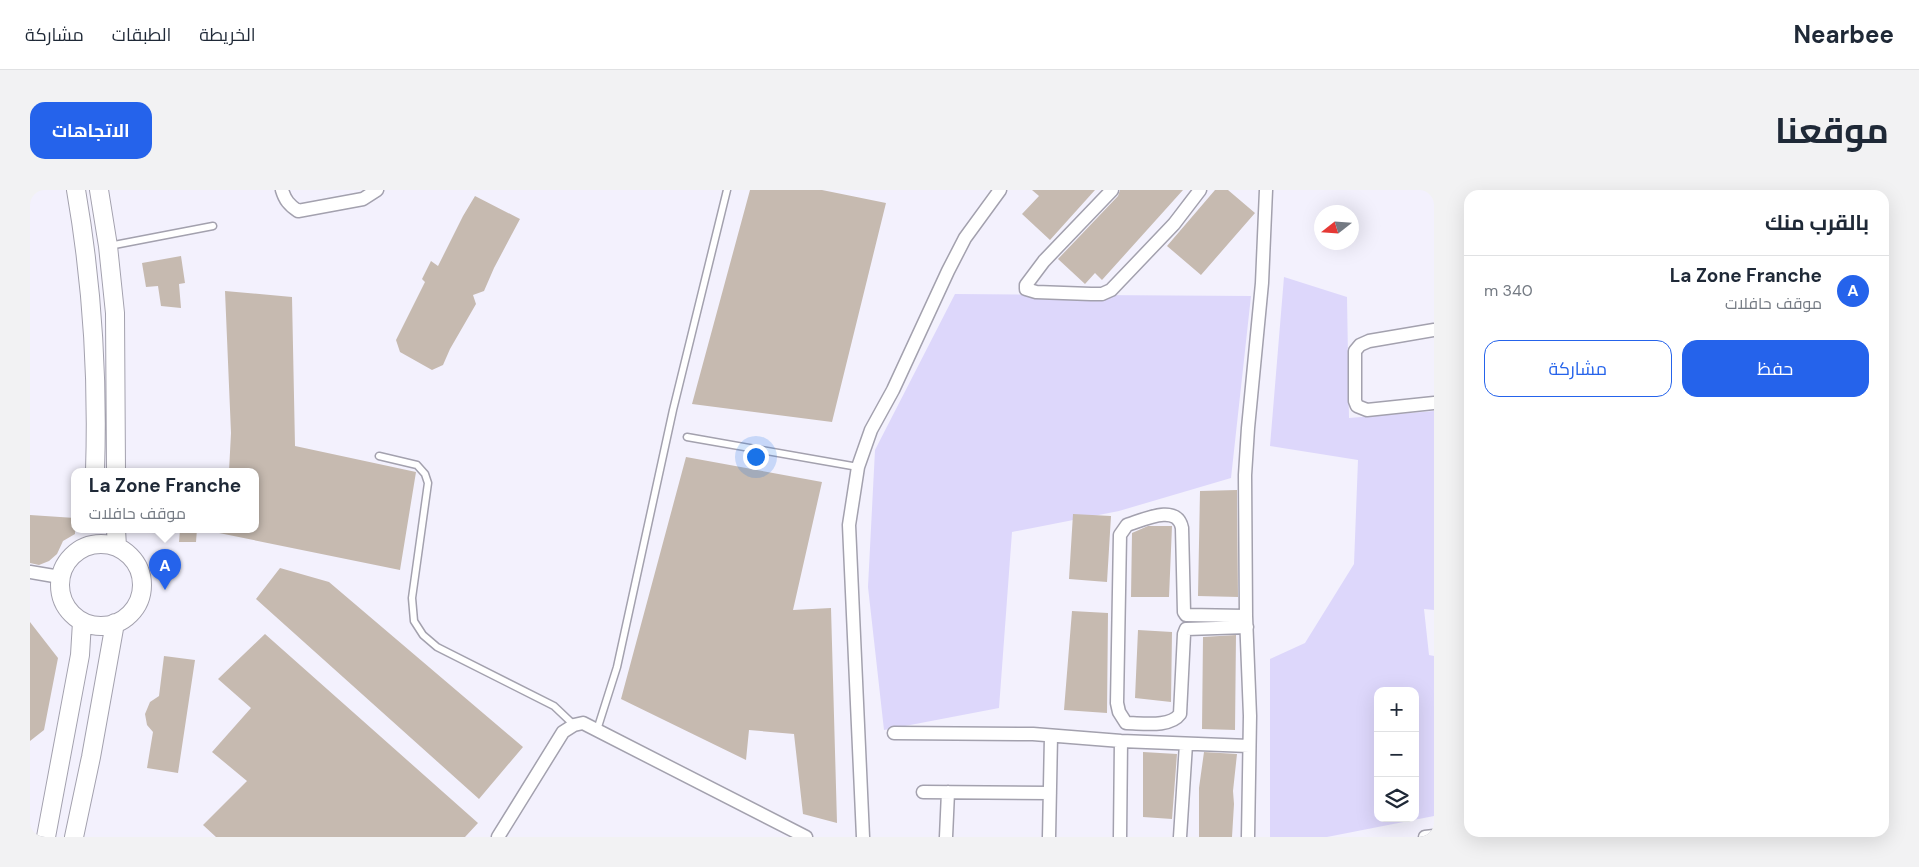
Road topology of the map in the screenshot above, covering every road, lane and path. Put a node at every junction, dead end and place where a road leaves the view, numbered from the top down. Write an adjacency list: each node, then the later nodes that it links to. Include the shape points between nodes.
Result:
1 (76, 190): 17 (street, via 89,282)
2 (99, 190): 11 (street)
3 (282, 190): 4 (street, via 290,206 298,211 363,199)
4 (377, 190)
5 (727, 190): 28 (lane, via 673,410 617,667)
6 (1000, 190): 16 (street, via 965,238 948,271 871,430)
7 (1112, 190): 9 (street, via 1044,261 1026,289 1091,294 1111,290 1174,224)
8 (1266, 190): 25 (street, via 1262,283 1245,475)
9 (1194, 192)
10 (213, 226): 11 (lane)
11 (108, 246): 18 (street, via 114,312)
12 (1434, 330): 13 (street, via 1360,345 1355,351 1355,401 1357,406 1367,410)
13 (1434, 403)
14 (688, 437): 16 (lane)
15 (379, 456): 27 (lane, via 417,465 428,483 412,598 414,620 423,635 444,651 554,706)
16 (858, 467): 42 (street, via 849,525)
17 (95, 468)
18 (116, 468)
19 (116, 533): 21 (street)
20 (91, 537): 21 (street, via 99,543); 23 (street, via 64,564)
21 (117, 546): 26 (street, via 135,562 141,574 142,589 132,613)
22 (30, 572): 23 (street)
23 (60, 577): 24 (street, via 64,604)
24 (82, 622): 26 (street, via 95,626); 38 (street, via 80,655)
25 (1246, 622): 25 (street, via 1186,615 1184,612 1182,528 1175,515 1164,514 1127,525 1120,535 1118,703 1122,719 1126,723 1161,723 1177,719 1186,629); 33 (street)
26 (115, 623): 39 (street)
27 (574, 725): 28 (street, via 583,723); 40 (street, via 563,732)
28 (596, 730): 41 (street)
29 (894, 733): 30 (street)
30 (1051, 736): 31 (street); 36 (street)
31 (1122, 741): 32 (street); 45 (street)
32 (1186, 744): 33 (street); 46 (street)
33 (1249, 746): 47 (street)
34 (923, 792): 35 (street)
35 (948, 792): 36 (street); 43 (street)
36 (1050, 793): 44 (street)
37 (1434, 836): 48 (street)
38 (46, 837)
39 (74, 837)
40 (498, 837)
41 (806, 837)
42 (863, 837)
43 (946, 837)
44 (1049, 837)
45 (1120, 837)
46 (1180, 837)
47 (1248, 837)
48 (1425, 837)

